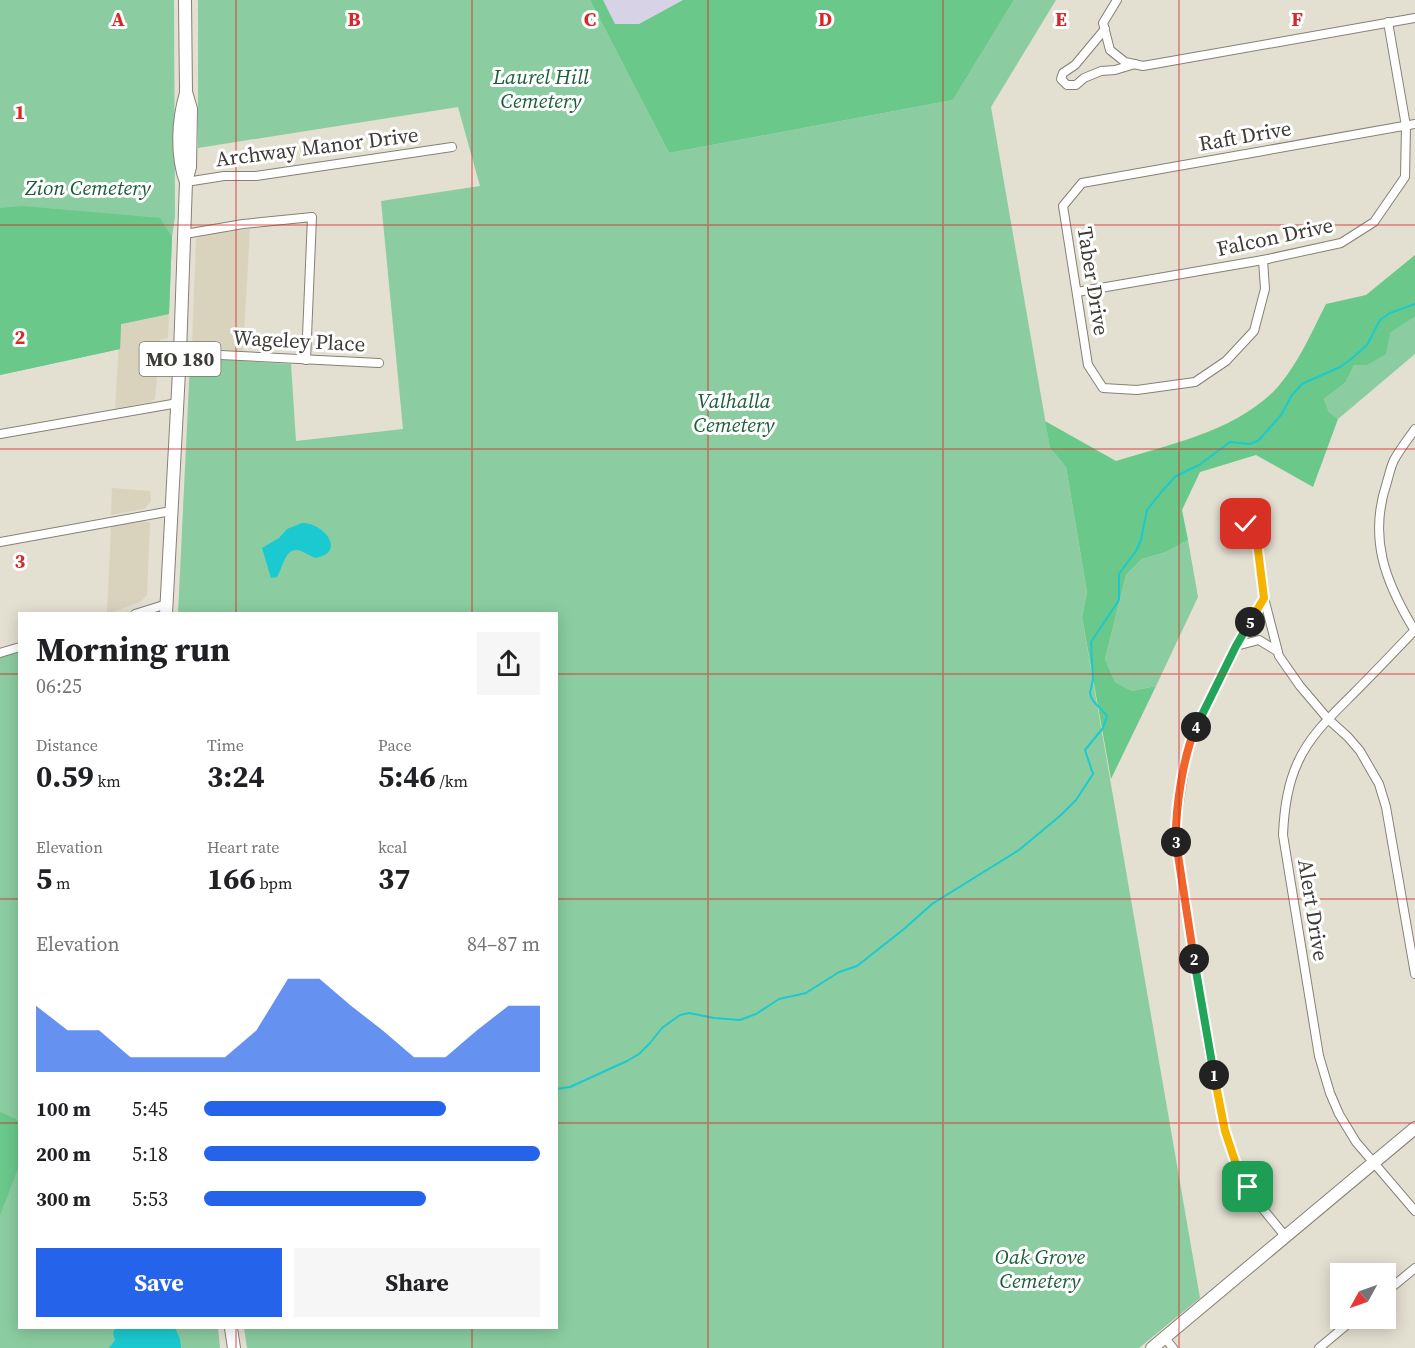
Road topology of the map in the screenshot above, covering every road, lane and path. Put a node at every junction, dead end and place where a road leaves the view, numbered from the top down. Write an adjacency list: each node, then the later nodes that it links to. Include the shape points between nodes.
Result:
1 (185, 0): 10 (main road, MO 180, via 186,92 181,111 180,167)
2 (1117, 0): 5 (street, via 1103,23)
3 (1415, 18): 4 (street)
4 (1388, 22): 6 (street, via 1143,66); 8 (street, Falcon Drive)
5 (1105, 29): 6 (street, via 1110,50 1125,62); 6 (street, via 1061,79 1067,85 1076,85 1091,74)
6 (1136, 64)
7 (1415, 124): 8 (street, Raft Drive)
8 (1406, 126): 11 (street, Raft Drive); 13 (street, Falcon Drive, via 1405,177 1374,222 1341,243)
9 (452, 147): 10 (street, Archway Manor Drive, via 256,176)
10 (186, 182): 12 (main road, MO 180)
11 (1082, 183): 14 (street, Taber Drive, via 1063,206)
12 (185, 234): 15 (main road, MO 180); 16 (street, via 312,217)
13 (1263, 260): 14 (street, Falcon Drive); 14 (street, Taber Drive, via 1265,289 1254,331 1226,361 1196,382 1137,390 1103,388 1088,365)
14 (1077, 292)
15 (180, 353): 16 (street, Wageley Place); 18 (main road, MO 180)
16 (306, 360): 17 (street, Wageley Place)
17 (379, 363)
18 (178, 403): 20 (street); 21 (main road, MO 180)
19 (1415, 429): 27 (street, via 1394,460 1380,503 1379,536 1385,570)
20 (0, 434)
21 (171, 511): 23 (street); 25 (main road, MO 180)
22 (1256, 534): 24 (street)
23 (0, 542)
24 (1264, 598): 28 (street); 30 (street)
25 (166, 609): 26 (street)
26 (147, 612)
27 (1415, 631): 32 (street, Alert Drive)
28 (1236, 646): 30 (street, via 1259,640); 37 (street, via 1194,730 1186,757 1176,841 1225,1131 1254,1198)
29 (18, 648): 31 (street)
30 (1277, 651): 32 (street)
31 (0, 652)
32 (1328, 720): 33 (street, via 1360,751 1381,789); 35 (street, Alert Drive, via 1312,739 1291,779 1283,835 1323,1072 1346,1126)
33 (1415, 974)
34 (1415, 1128): 35 (main road)
35 (1374, 1162): 36 (street, Alert Drive); 37 (main road)
36 (1415, 1211)
37 (1285, 1236): 42 (main road)
38 (1414, 1268): 39 (street)
39 (1396, 1283)
40 (231, 1329): 43 (main road)
41 (1342, 1329): 46 (street)
42 (1164, 1338): 44 (main road); 45 (street)
43 (234, 1348)
44 (1152, 1348)
45 (1173, 1348)
46 (1319, 1348)

